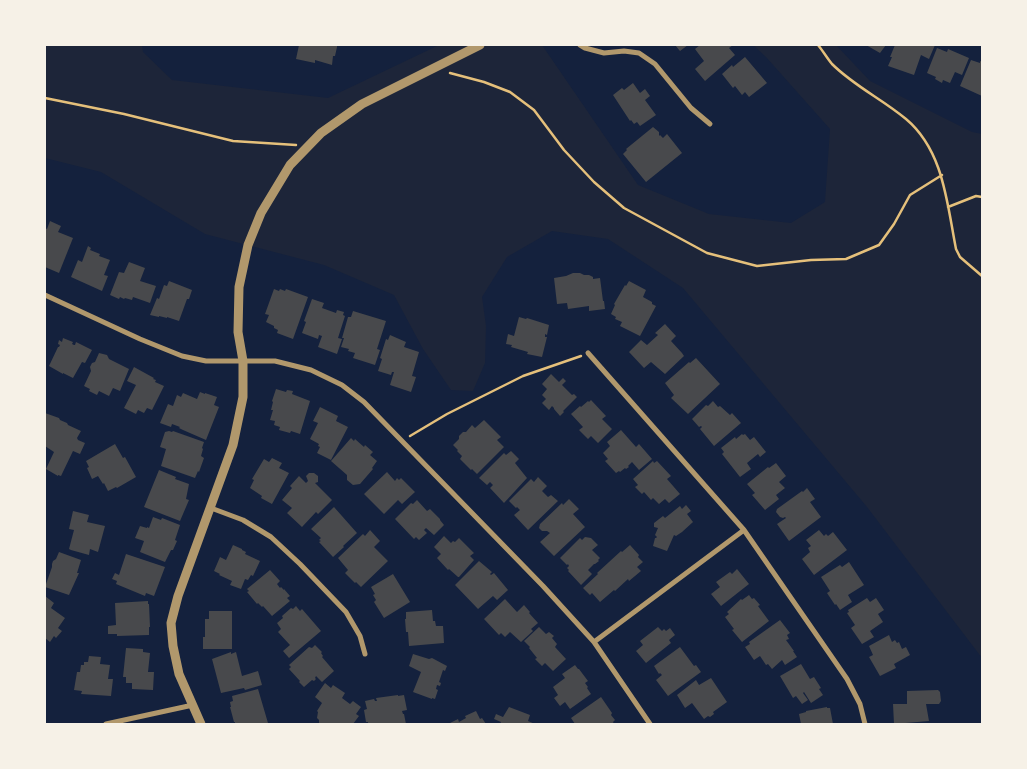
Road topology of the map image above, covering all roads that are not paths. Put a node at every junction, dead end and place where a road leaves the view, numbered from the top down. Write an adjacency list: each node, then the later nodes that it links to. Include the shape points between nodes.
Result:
1 (480, 45): 6 (street, via 362,104 321,133 290,164 261,212 248,245 239,287 238,332)
2 (580, 45): 3 (street, via 604,53 639,53 655,64 691,108)
3 (710, 124)
4 (45, 295): 6 (street, via 182,356 206,361)
5 (588, 353): 8 (street)
6 (243, 361): 7 (street, via 243,396 233,445); 9 (street, via 274,361 311,370 342,385 364,402)
7 (211, 508): 10 (street, via 243,520 271,537 300,564 346,612); 11 (street, via 171,623 179,674)
8 (744, 530): 9 (street); 15 (street, via 847,679 860,704)
9 (594, 642): 14 (street)
10 (366, 654)
11 (194, 705): 12 (street); 13 (street)
12 (106, 724)
13 (201, 724)
14 (650, 724)
15 (865, 724)

